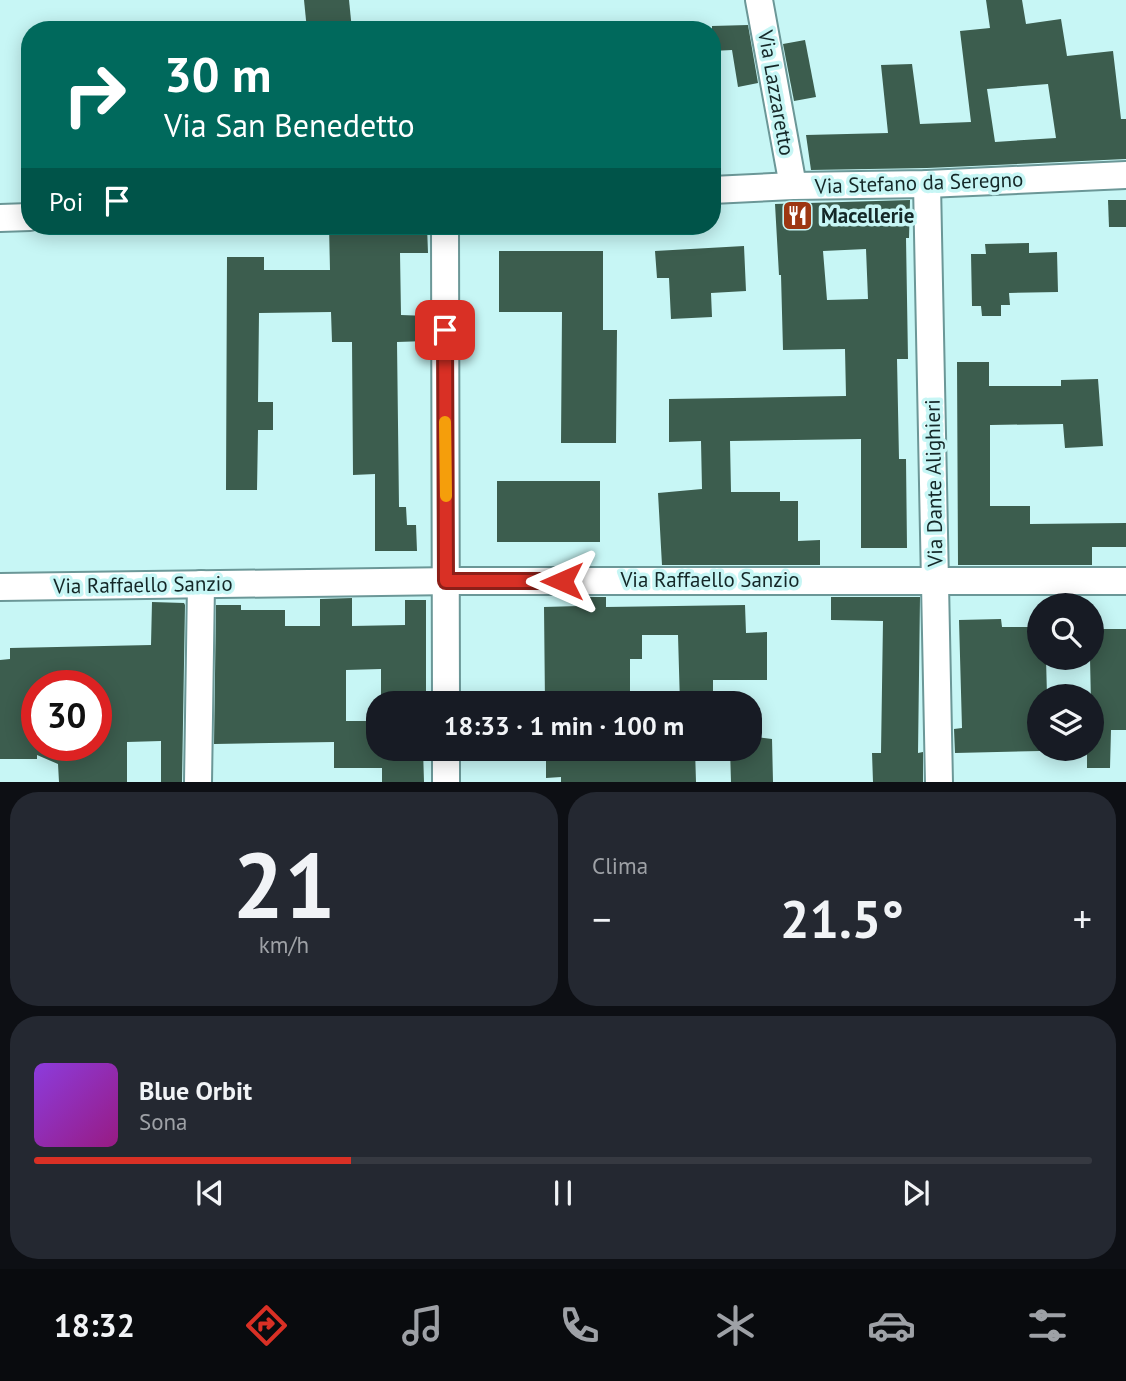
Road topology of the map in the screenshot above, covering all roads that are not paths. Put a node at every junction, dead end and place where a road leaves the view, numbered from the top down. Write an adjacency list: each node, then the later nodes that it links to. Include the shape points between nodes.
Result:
1 (760, 0): 4 (street, Via Lazzaretto)
2 (1126, 175): 3 (street, Via Stefano da Seregno)
3 (927, 184): 4 (street, Via Stefano da Seregno); 9 (street, Via Dante Alighieri)
4 (793, 186): 5 (street, Via Stefano da Seregno)
5 (721, 190)
6 (21, 217): 7 (street)
7 (0, 218)
8 (445, 235): 10 (street)
9 (936, 580): 10 (street, Via Raffaello Sanzio); 11 (street, Via Raffaello Sanzio); 18 (street, Via Dante Alighieri)
10 (446, 581): 12 (street, Via Raffaello Sanzio); 14 (street)
11 (1126, 581)
12 (201, 584): 13 (street, Via Raffaello Sanzio); 16 (street)
13 (0, 587)
14 (446, 691)
15 (446, 761): 17 (street)
16 (198, 782)
17 (446, 782)
18 (939, 782)

